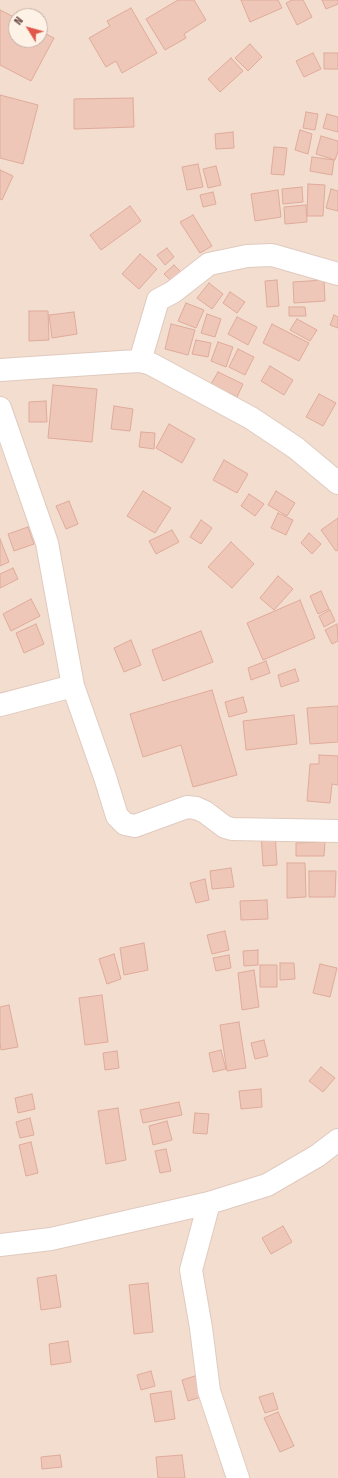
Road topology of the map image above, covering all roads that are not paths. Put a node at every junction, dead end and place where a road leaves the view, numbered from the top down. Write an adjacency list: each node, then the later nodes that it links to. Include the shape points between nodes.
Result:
1 (338, 274): 2 (street, via 272,255 247,256 209,264 173,292 158,300)
2 (140, 361): 3 (street); 5 (street, via 151,364 251,418 296,448)
3 (0, 370)
4 (0, 408): 6 (street, via 47,543)
5 (338, 483)
6 (73, 686): 7 (street); 8 (street, via 117,816 125,824 135,826 187,806 205,812 225,827 232,829)
7 (0, 705)
8 (338, 830)
9 (338, 1140): 10 (street, via 267,1185)
10 (209, 1203): 11 (street, via 51,1239); 12 (street, via 191,1270 209,1392)
11 (0, 1245)
12 (238, 1478)

